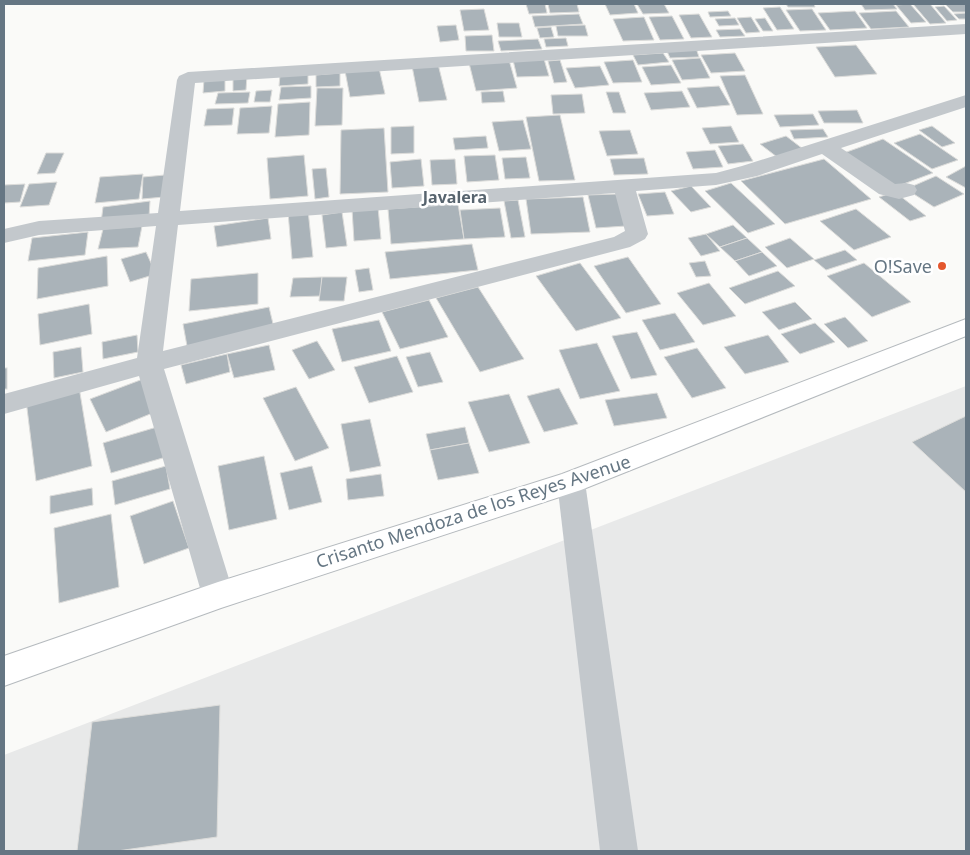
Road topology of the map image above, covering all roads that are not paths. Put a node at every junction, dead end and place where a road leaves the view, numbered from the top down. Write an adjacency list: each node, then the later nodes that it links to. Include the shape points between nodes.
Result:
1 (966, 29): 6 (street, via 195,76 184,83)
2 (966, 101): 3 (street)
3 (826, 147): 4 (street, via 735,176); 5 (street, via 887,189)
4 (624, 187): 6 (street); 9 (street, via 637,234 622,242)
5 (906, 190)
6 (167, 218): 7 (street, via 40,228); 9 (street)
7 (4, 236)
8 (966, 327): 11 (main road, Crisanto Mendoza de los Reyes Avenue)
9 (149, 364): 10 (street); 12 (street)
10 (4, 404)
11 (571, 482): 12 (main road, Crisanto Mendoza de los Reyes Avenue); 14 (street)
12 (218, 595): 13 (main road, Crisanto Mendoza de los Reyes Avenue)
13 (4, 671)
14 (619, 851)

